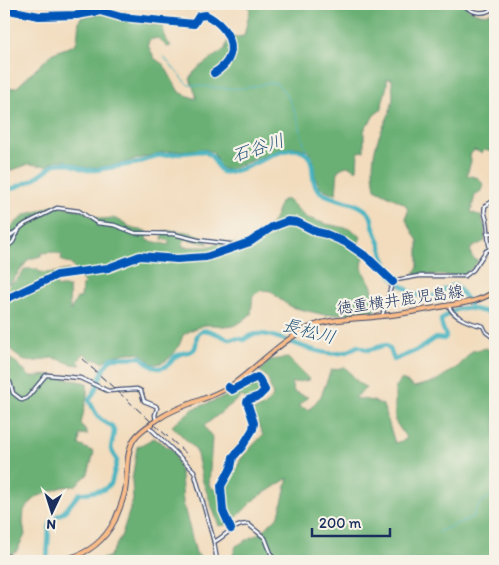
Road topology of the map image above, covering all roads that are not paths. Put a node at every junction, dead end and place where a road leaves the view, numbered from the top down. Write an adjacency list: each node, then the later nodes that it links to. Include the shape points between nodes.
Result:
1 (463, 4): 2 (street, via 481,13)
2 (495, 6)
3 (4, 9): 4 (street, via 39,16 77,15 100,10 121,17 194,24 199,16 206,15 223,28 231,45 226,66)
4 (214, 73)
5 (495, 195): 7 (street, via 483,212 488,223)
6 (20, 228): 9 (street); 10 (street, via 58,208 79,211 97,223 135,233 173,234); 13 (street, via 13,242)
7 (487, 233): 8 (street); 12 (street)
8 (495, 233)
9 (4, 241)
10 (238, 246): 14 (street, via 281,223 297,222 345,242); 16 (street, via 206,257 140,256 104,268 57,275)
11 (495, 246): 12 (street)
12 (490, 248): 14 (street, via 473,270 464,276 419,276)
13 (4, 250)
14 (395, 281): 18 (street)
15 (495, 291): 17 (main road, 徳重横井鹿児島線)
16 (4, 300)
17 (450, 309): 18 (main road, 徳重横井鹿児島線); 19 (street, via 464,320 483,326)
18 (382, 316): 21 (main road, 徳重横井鹿児島線, via 324,322 309,328)
19 (495, 339)
20 (4, 380): 22 (street, via 10,382 14,393 22,400 46,376 74,376 108,391 139,389 144,401 156,406)
21 (228, 387): 22 (main road, 徳重横井鹿児島線, via 180,406); 24 (street, via 232,390 259,378 265,390 247,402 253,429 233,458 232,468 221,486 223,511)
22 (156, 421): 23 (main road, 徳重横井鹿児島線)
23 (148, 426): 25 (street, via 194,471); 29 (main road, 徳重横井鹿児島線, via 131,445 124,495 109,531 86,553)
24 (231, 529): 25 (street); 31 (street, via 245,524 256,530 267,542)
25 (214, 542): 30 (street)
26 (4, 556): 27 (main road, 徳重横井鹿児島線)
27 (41, 560): 28 (main road, 徳重横井鹿児島線)
28 (52, 561): 29 (main road, 徳重横井鹿児島線)
29 (58, 561)
30 (217, 561)
31 (274, 561)

